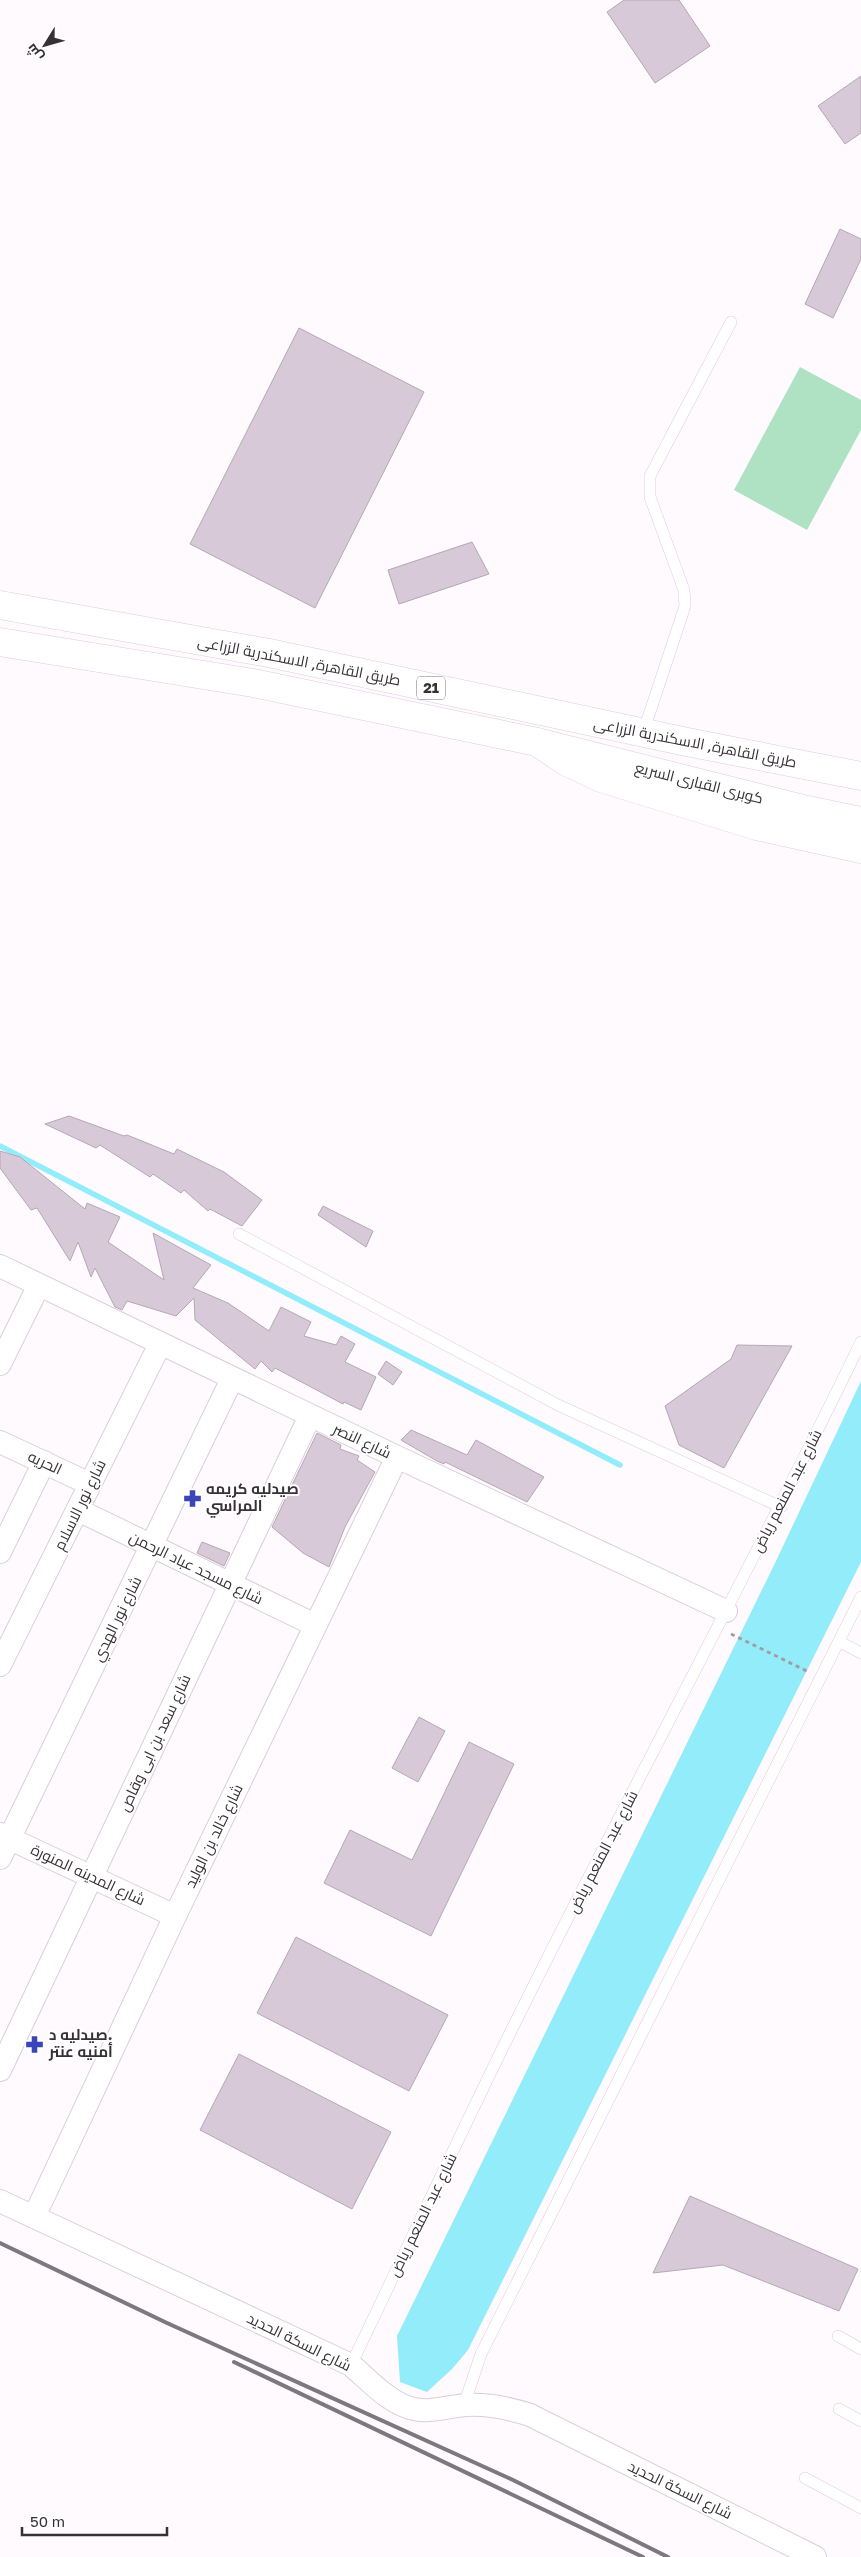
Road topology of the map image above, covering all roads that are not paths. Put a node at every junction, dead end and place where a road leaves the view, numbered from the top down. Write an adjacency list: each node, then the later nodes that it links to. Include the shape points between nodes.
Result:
1 (731, 322): 4 (lane, via 650,476 650,497 684,590 685,606)
2 (0, 605): 4 (highway, طريق القاهرة, الاسكندرية الزراعى / 21, via 269,653)
3 (0, 642): 5 (highway, طريق القاهرة, الاسكندرية الزراعى / 21, via 253,683)
4 (644, 733): 6 (highway, طريق القاهرة, الاسكندرية الزراعى / 21)
5 (537, 742): 7 (highway, كوبرى القبارى السريع); 8 (highway, via 601,778 757,826)
6 (861, 776)
7 (861, 822)
8 (861, 850)
9 (239, 1234): 21 (lane, via 558,1405)
10 (0, 1266): 11 (street, شارع النصر)
11 (39, 1285): 13 (street, شارع النصر); 14 (street)
12 (861, 1342): 21 (lane, شارع عبد المنعم رياض)
13 (160, 1344): 15 (street, شارع النصر); 20 (street, شارع نور الاسلام)
14 (0, 1364)
15 (232, 1379): 16 (street, شارع النصر); 23 (street, شارع نور الهدي)
16 (310, 1416): 18 (street, شارع النصر); 25 (street, شارع سعد بن ابى وقاص)
17 (0, 1442): 19 (street, الحريه)
18 (397, 1458): 27 (street, شارع النصر); 28 (street, شارع خالد بن الوليد)
19 (44, 1462): 20 (street, الحريه); 24 (street)
20 (90, 1484): 22 (street, شارع نور الاسلام)
21 (781, 1507): 27 (lane, شارع عبد المنعم رياض)
22 (78, 1510): 23 (street, شارع مسجد عباد الرحمن); 31 (street, شارع نور الاسلام)
23 (152, 1546): 25 (street, شارع مسجد عباد الرحمن); 32 (street, شارع نور الهدي)
24 (0, 1552)
25 (230, 1584): 28 (street, شارع مسجد عباد الرحمن); 34 (street, شارع سعد بن ابى وقاص)
26 (861, 1597): 29 (lane)
27 (721, 1619): 41 (lane, شارع عبد المنعم رياض, via 515,2024)
28 (315, 1626): 35 (street, شارع خالد بن الوليد)
29 (840, 1642): 30 (lane); 42 (lane, via 481,2354)
30 (861, 1654)
31 (0, 1665)
32 (5, 1836): 33 (street, شارع نور الهدي); 34 (street, شارع المدينه المنورة)
33 (0, 1858)
34 (91, 1877): 35 (street, شارع المدينه المنورة); 36 (street, شارع سعد بن ابى وقاص)
35 (175, 1916): 38 (street, شارع خالد بن الوليد)
36 (0, 2070)
37 (0, 2202): 38 (street, شارع السكة الحديد)
38 (34, 2217): 41 (street, شارع السكة الحديد)
39 (838, 2336): 40 (lane)
40 (861, 2349)
41 (351, 2365): 42 (street, شارع السكة الحديد, via 396,2402 410,2408 426,2411)
42 (464, 2406): 47 (street, شارع السكة الحديد, via 486,2405 530,2415)
43 (838, 2409): 44 (lane)
44 (861, 2421)
45 (805, 2478): 46 (lane)
46 (861, 2508)
47 (816, 2557)

